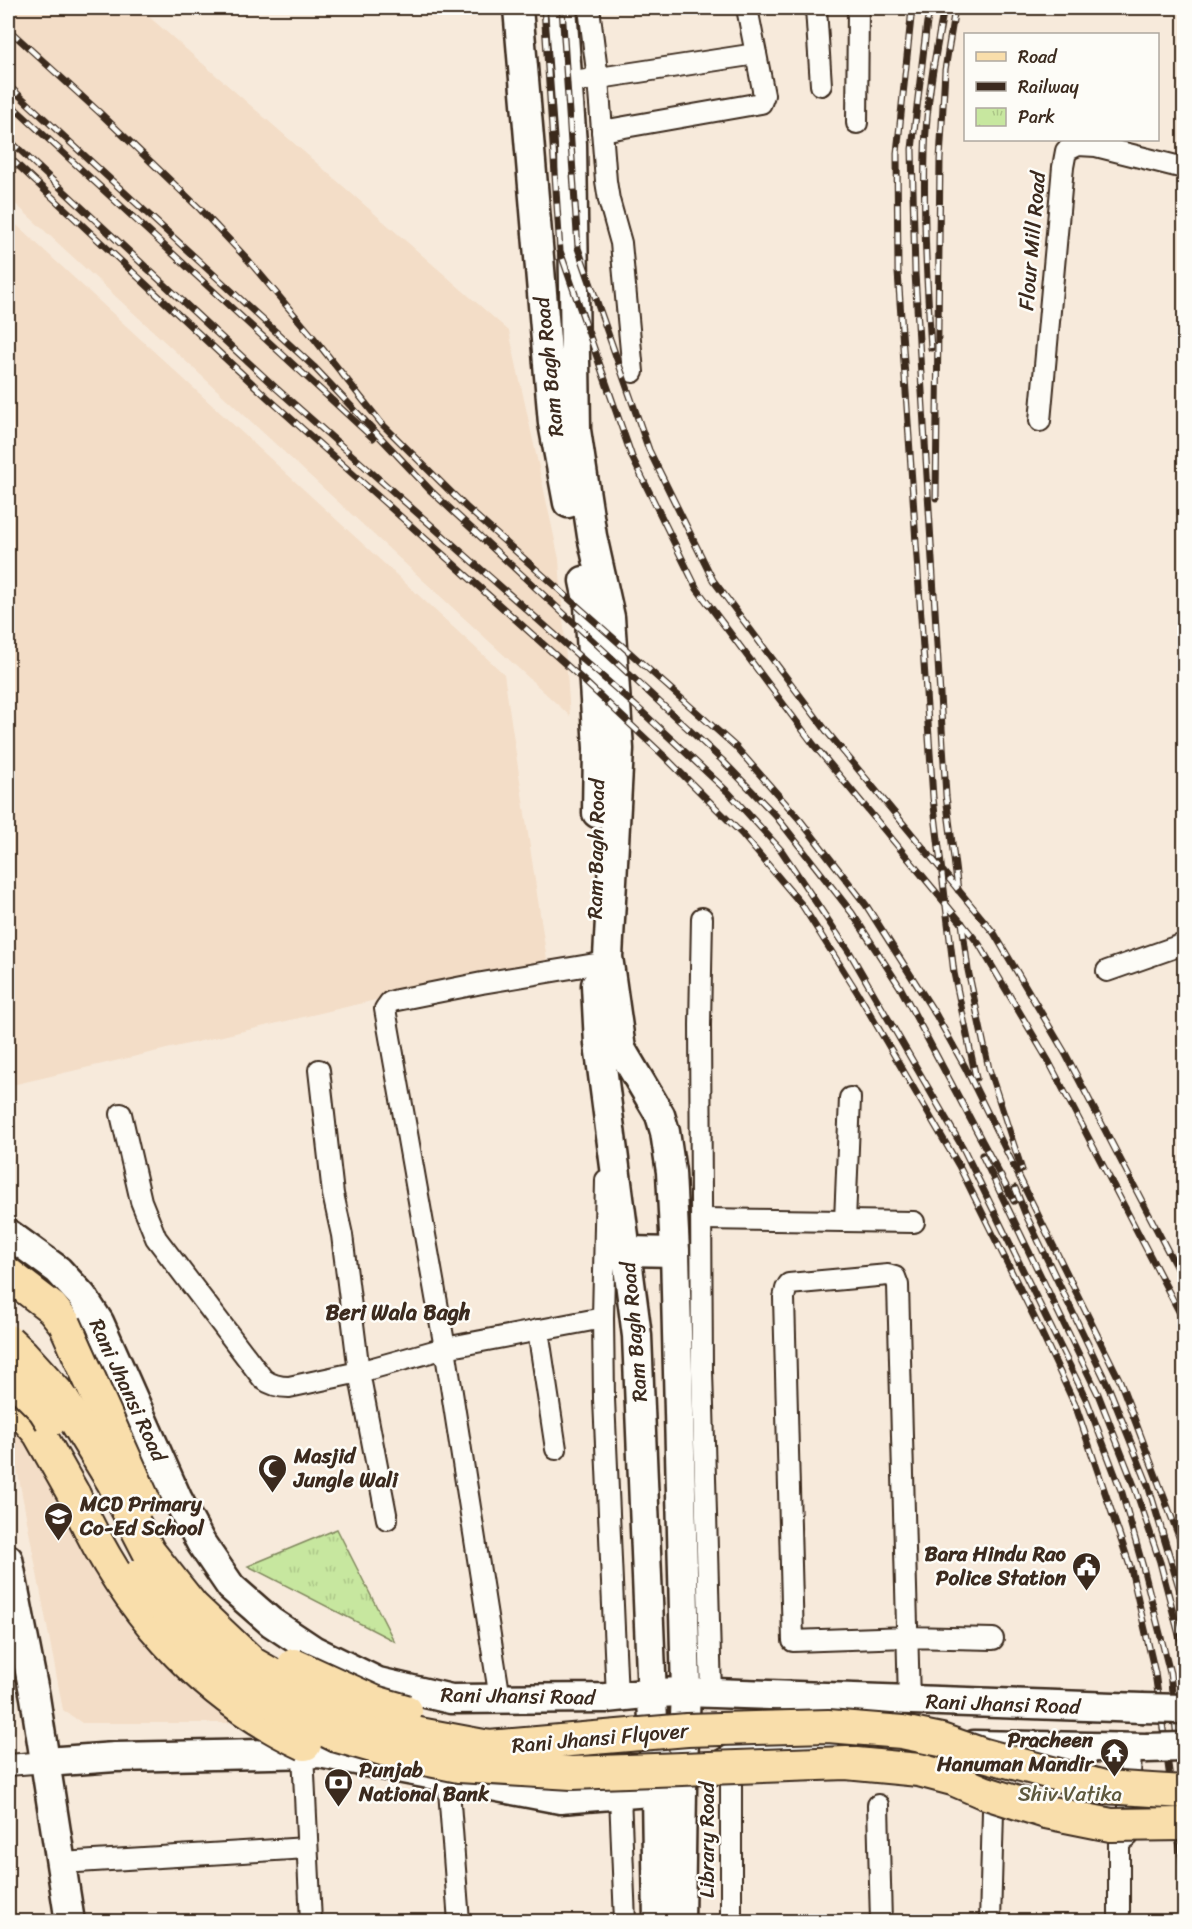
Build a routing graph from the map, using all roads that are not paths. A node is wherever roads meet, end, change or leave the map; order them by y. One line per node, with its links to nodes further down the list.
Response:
1 (519, 8): 7 (main road); 19 (main road, Ram Bagh Road)
2 (562, 8): 7 (main road, Ram Bagh Road)
3 (589, 8): 9 (street)
4 (747, 8): 8 (street)
5 (816, 8): 11 (street)
6 (858, 8): 12 (street)
7 (564, 41): 10 (main road, Ram Bagh Road)
8 (756, 54): 9 (street); 13 (street)
9 (598, 79): 10 (street); 13 (street)
10 (567, 83): 21 (main road, Ram Bagh Road)
11 (821, 85)
12 (857, 123)
13 (602, 131): 15 (street)
14 (1185, 168): 16 (street, Flour Mill Road)
15 (633, 372)
16 (1040, 421)
17 (702, 918): 26 (street)
18 (1185, 944): 20 (street)
19 (595, 964): 21 (main road, Ram Bagh Road); 37 (street)
20 (1107, 971)
21 (610, 1046): 23 (main road, Ram Bagh Road); 31 (main road, Ram Bagh Road)
22 (319, 1070): 38 (street)
23 (606, 1097): 30 (main road, Ram Bagh Road); 34 (street)
24 (850, 1098): 27 (street)
25 (121, 1114): 38 (street)
26 (702, 1219): 27 (street); 48 (street)
27 (845, 1221): 28 (street)
28 (914, 1222)
29 (9, 1230): 32 (main road); 46 (main road, Rani Jhansi Road)
30 (627, 1251): 31 (main road); 47 (main road, Ram Bagh Road)
31 (675, 1252): 48 (main road, Ram Bagh Road)
32 (8, 1262)
33 (8, 1274): 53 (main road, bridge)
34 (603, 1318): 35 (street); 49 (street)
35 (537, 1330): 37 (street); 41 (street)
36 (8, 1341): 53 (main road, Rani Jhansi Flyover, bridge)
37 (445, 1348): 38 (street); 50 (street)
38 (359, 1372): 42 (street)
39 (8, 1373): 60 (main road, Rani Jhansi Flyover, bridge)
40 (8, 1396): 60 (main road, bridge)
41 (556, 1449)
42 (387, 1519)
43 (8, 1559): 58 (main road)
44 (907, 1637): 44 (street); 45 (street); 51 (street)
45 (993, 1639)
46 (378, 1682): 50 (main road, Rani Jhansi Road); 56 (main road)
47 (653, 1692): 48 (main road, Rani Jhansi Road); 49 (main road, Rani Jhansi Road); 62 (main road, Ram Bagh Road)
48 (699, 1693): 51 (main road, Rani Jhansi Road); 62 (main road, Ram Bagh Road)
49 (616, 1697): 50 (main road, Rani Jhansi Road)
50 (500, 1699)
51 (909, 1701): 52 (main road, Rani Jhansi Road, bridge)
52 (1185, 1709)
53 (489, 1747): 63 (main road, Rani Jhansi Flyover, bridge)
54 (1185, 1747): 55 (main road, Rani Jhansi Road, bridge)
55 (1138, 1748): 57 (main road, Rani Jhansi Road); 79 (street)
56 (311, 1753): 58 (main road, Rani Jhansi Road); 61 (main road, Rani Jhansi Road); 68 (street)
57 (731, 1759): 62 (main road, Rani Jhansi Road); 76 (street, Library Road)
58 (46, 1762): 59 (street); 69 (main road)
59 (8, 1765)
60 (512, 1770): 67 (main road, Rani Jhansi Flyover, bridge)
61 (448, 1778): 64 (main road, Rani Jhansi Road); 72 (street)
62 (669, 1791): 64 (main road, Rani Jhansi Road); 74 (main road); 75 (main road)
63 (1185, 1792)
64 (620, 1795): 73 (street)
65 (878, 1805): 77 (street)
66 (993, 1811): 78 (street)
67 (1185, 1824)
68 (307, 1848): 69 (street); 71 (street)
69 (61, 1863): 70 (main road)
70 (70, 1922)
71 (312, 1922)
72 (459, 1922)
73 (625, 1922)
74 (658, 1922)
75 (680, 1922)
76 (731, 1922)
77 (881, 1922)
78 (990, 1922)
79 (1119, 1922)

